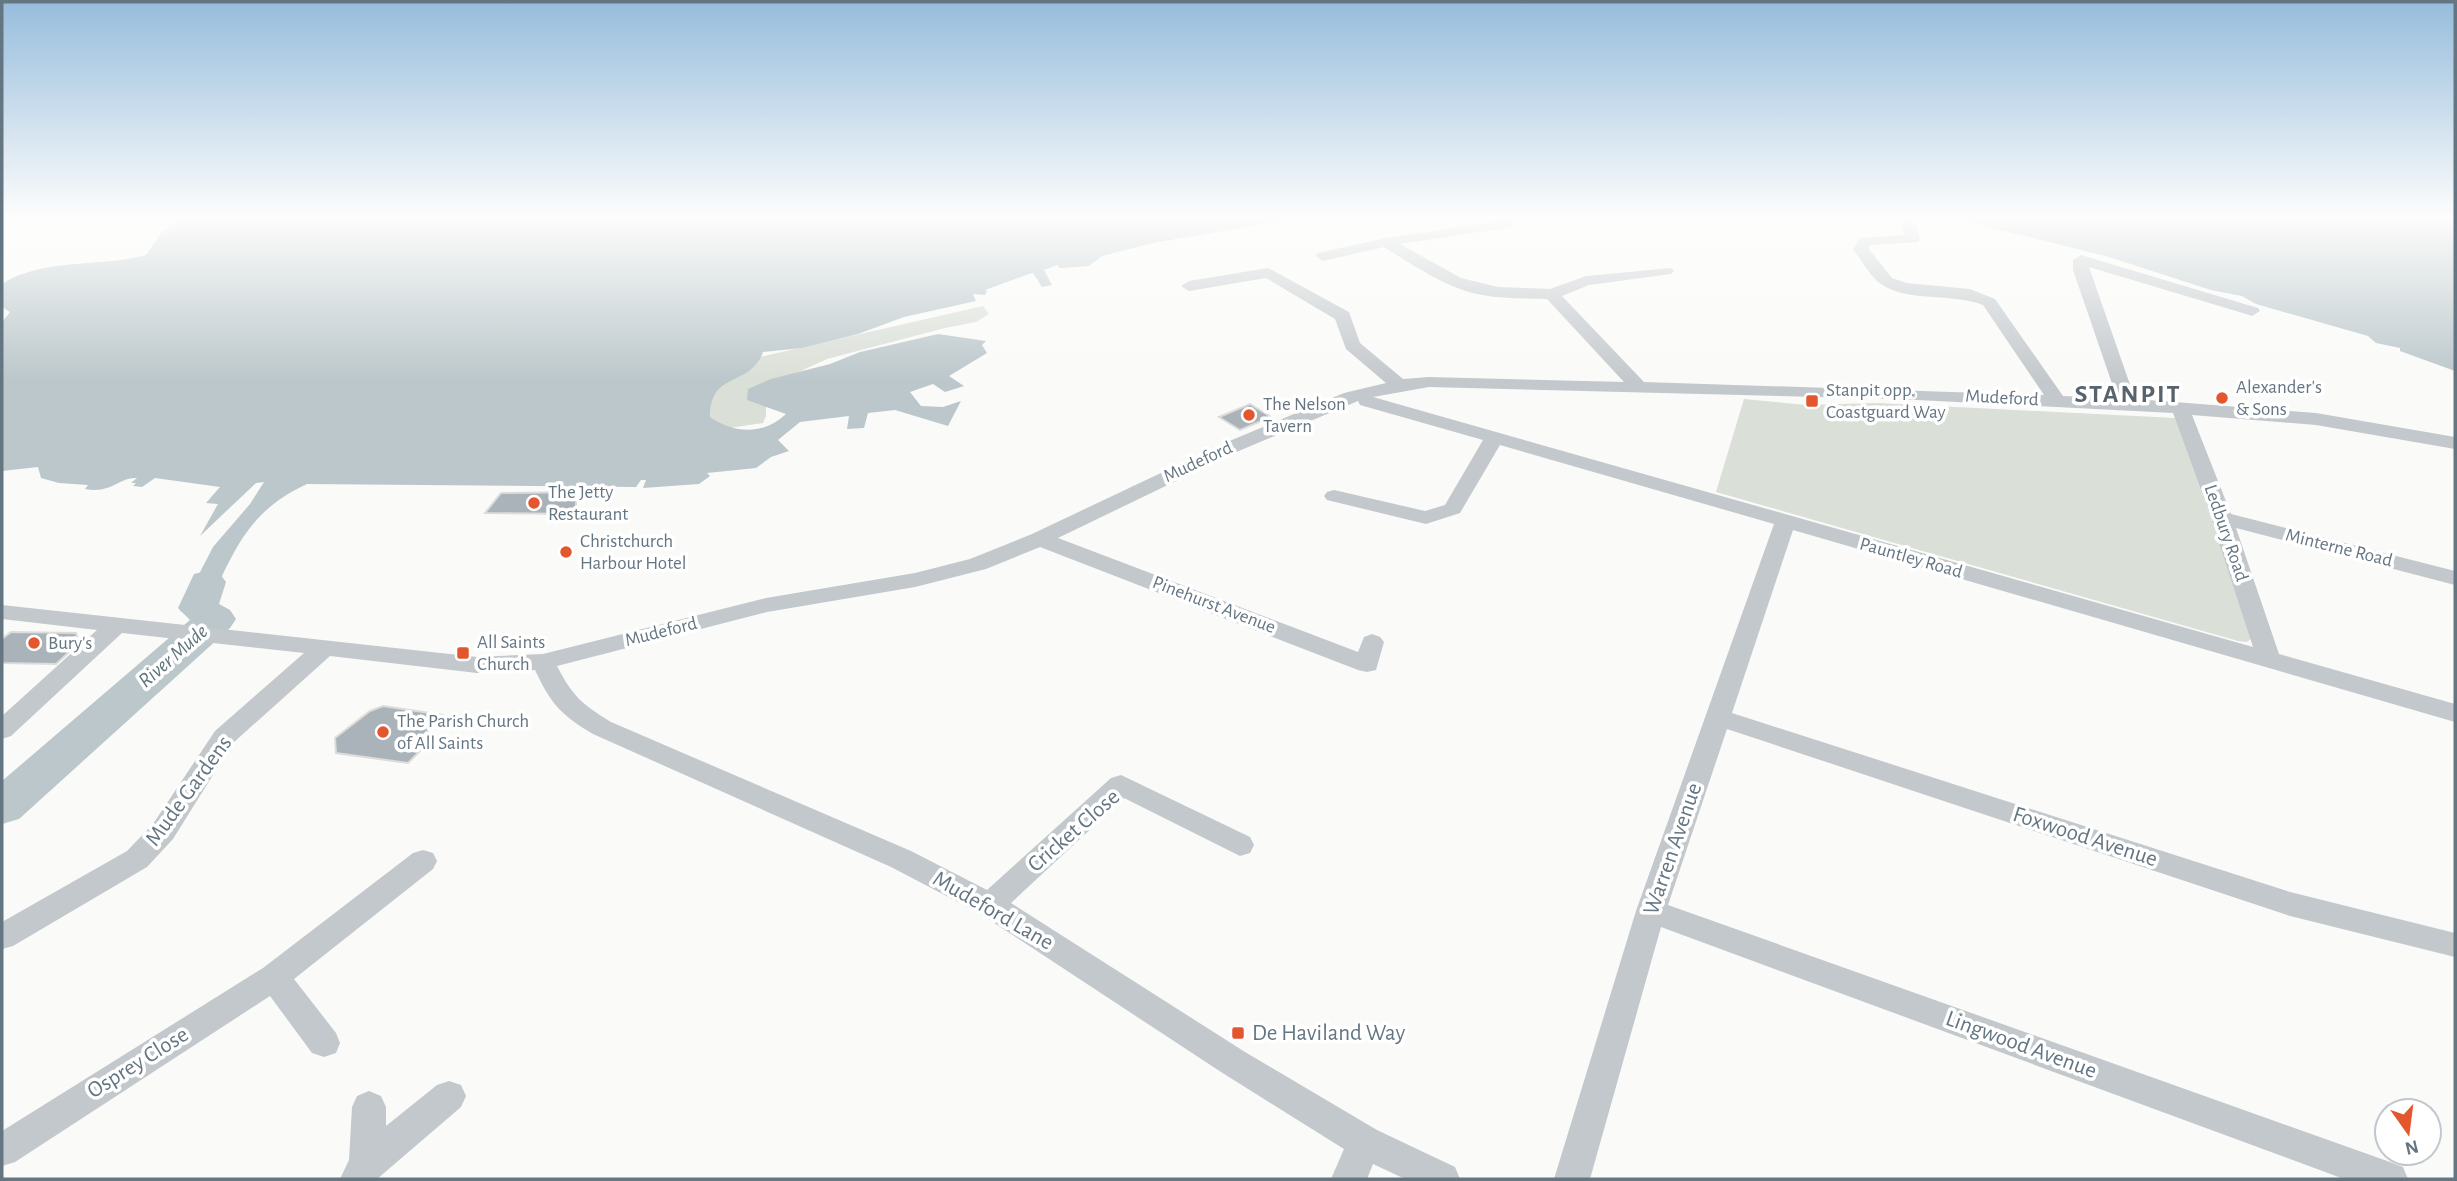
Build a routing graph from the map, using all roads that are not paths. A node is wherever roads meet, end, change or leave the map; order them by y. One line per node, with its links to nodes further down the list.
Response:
1 (1435, 271): 7 (street)
2 (1666, 271): 7 (street)
3 (1878, 271): 12 (street)
4 (2081, 271): 13 (street)
5 (2118, 271): 8 (street)
6 (1189, 286): 9 (street)
7 (1552, 294): 10 (street)
8 (2252, 311)
9 (1399, 385): 10 (street, Mudeford); 20 (street, Mudeford)
10 (1640, 388): 12 (street, Mudeford)
11 (1367, 401): 15 (street, Pauntley Road)
12 (2057, 401): 13 (street, Mudeford)
13 (2128, 404): 14 (street, Mudeford)
14 (2180, 408): 16 (street, Mudeford); 18 (street, Ledbury Road)
15 (1494, 438): 17 (street); 19 (street, Pauntley Road)
16 (2455, 443)
17 (1342, 492)
18 (2222, 519): 21 (street, Minterne Road); 26 (street, Ledbury Road)
19 (1785, 522): 26 (street, Pauntley Road); 29 (street, Warren Avenue)
20 (1040, 539): 24 (street, Pinehurst Avenue); 27 (street, Mudeford)
21 (2455, 579)
22 (2, 612): 23 (street, Mudeford)
23 (114, 626): 25 (street, Mudeford); 30 (street)
24 (1372, 642)
25 (326, 648): 27 (street, Mudeford); 35 (street, Mude Gardens)
26 (2269, 660): 28 (street, Pauntley Road)
27 (543, 662): 33 (street, Mudeford Lane)
28 (2455, 713)
29 (1718, 717): 34 (street, Warren Avenue); 36 (street, Foxwood Avenue)
30 (2, 730)
31 (1240, 845): 33 (street, Cricket Close)
32 (422, 861): 37 (street, Osprey Close)
33 (989, 905): 41 (street, Mudeford Lane)
34 (1651, 911): 46 (street, Warren Avenue); 47 (street, Lingwood Avenue)
35 (2, 937)
36 (2455, 945)
37 (274, 977): 38 (street); 42 (street, Osprey Close)
38 (324, 1043)
39 (449, 1096): 43 (street)
40 (369, 1107): 43 (street)
41 (1365, 1142): 44 (street); 45 (street, Mudeford Lane)
42 (2, 1150)
43 (363, 1171)
44 (1349, 1179)
45 (1442, 1179)
46 (1572, 1179)
47 (2390, 1179)

